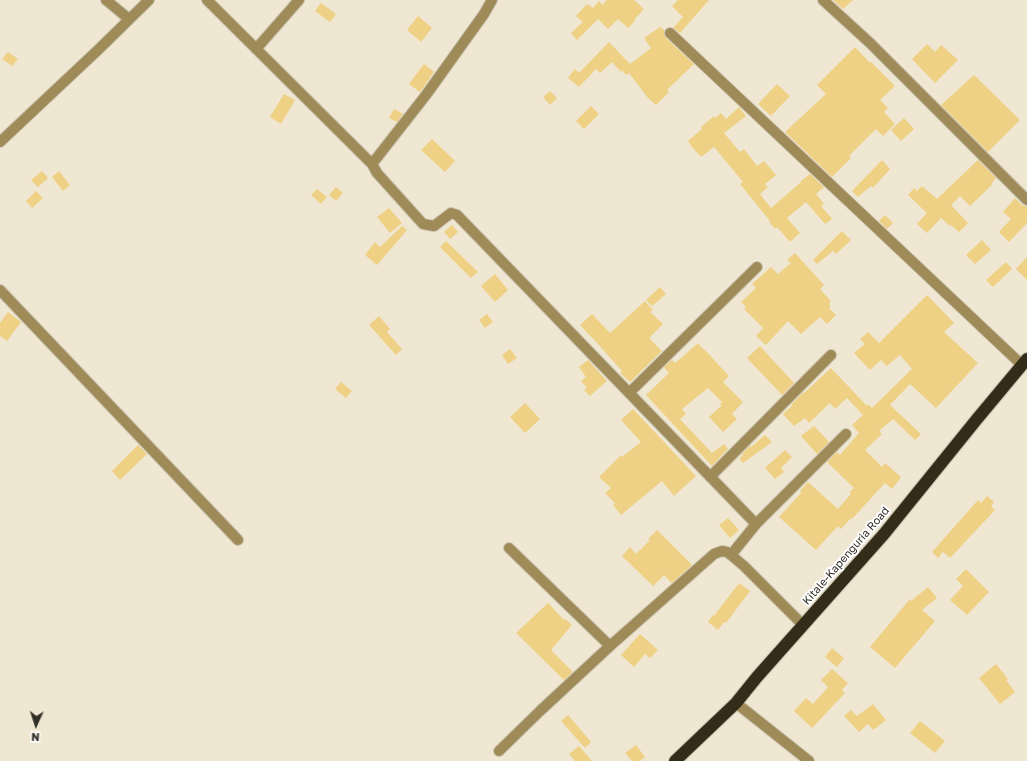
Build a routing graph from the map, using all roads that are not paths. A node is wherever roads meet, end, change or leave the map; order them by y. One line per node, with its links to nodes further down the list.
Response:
1 (106, 0): 7 (street)
2 (149, 0): 7 (street)
3 (207, 0): 9 (street)
4 (299, 0): 9 (street)
5 (492, 0): 11 (street)
6 (823, 0): 12 (street)
7 (129, 19): 10 (street)
8 (670, 33): 16 (street)
9 (256, 49): 11 (street)
10 (0, 142)
11 (372, 164): 17 (street)
12 (1027, 200)
13 (757, 267): 17 (street)
14 (0, 290): 21 (street)
15 (831, 355): 19 (street)
16 (1025, 362): 24 (highway, Kitale-Kapenguria Road)
17 (629, 393): 19 (street)
18 (846, 434): 20 (street)
19 (710, 477): 20 (street)
20 (756, 524): 23 (street)
21 (238, 540)
22 (509, 548): 25 (street)
23 (731, 555): 24 (street); 25 (street)
24 (803, 625): 26 (highway, Kitale-Kapenguria Road)
25 (610, 646): 27 (street)
26 (736, 704): 28 (highway, Kitale-Kapenguria Road); 29 (street)
27 (499, 751)
28 (674, 761)
29 (808, 761)

